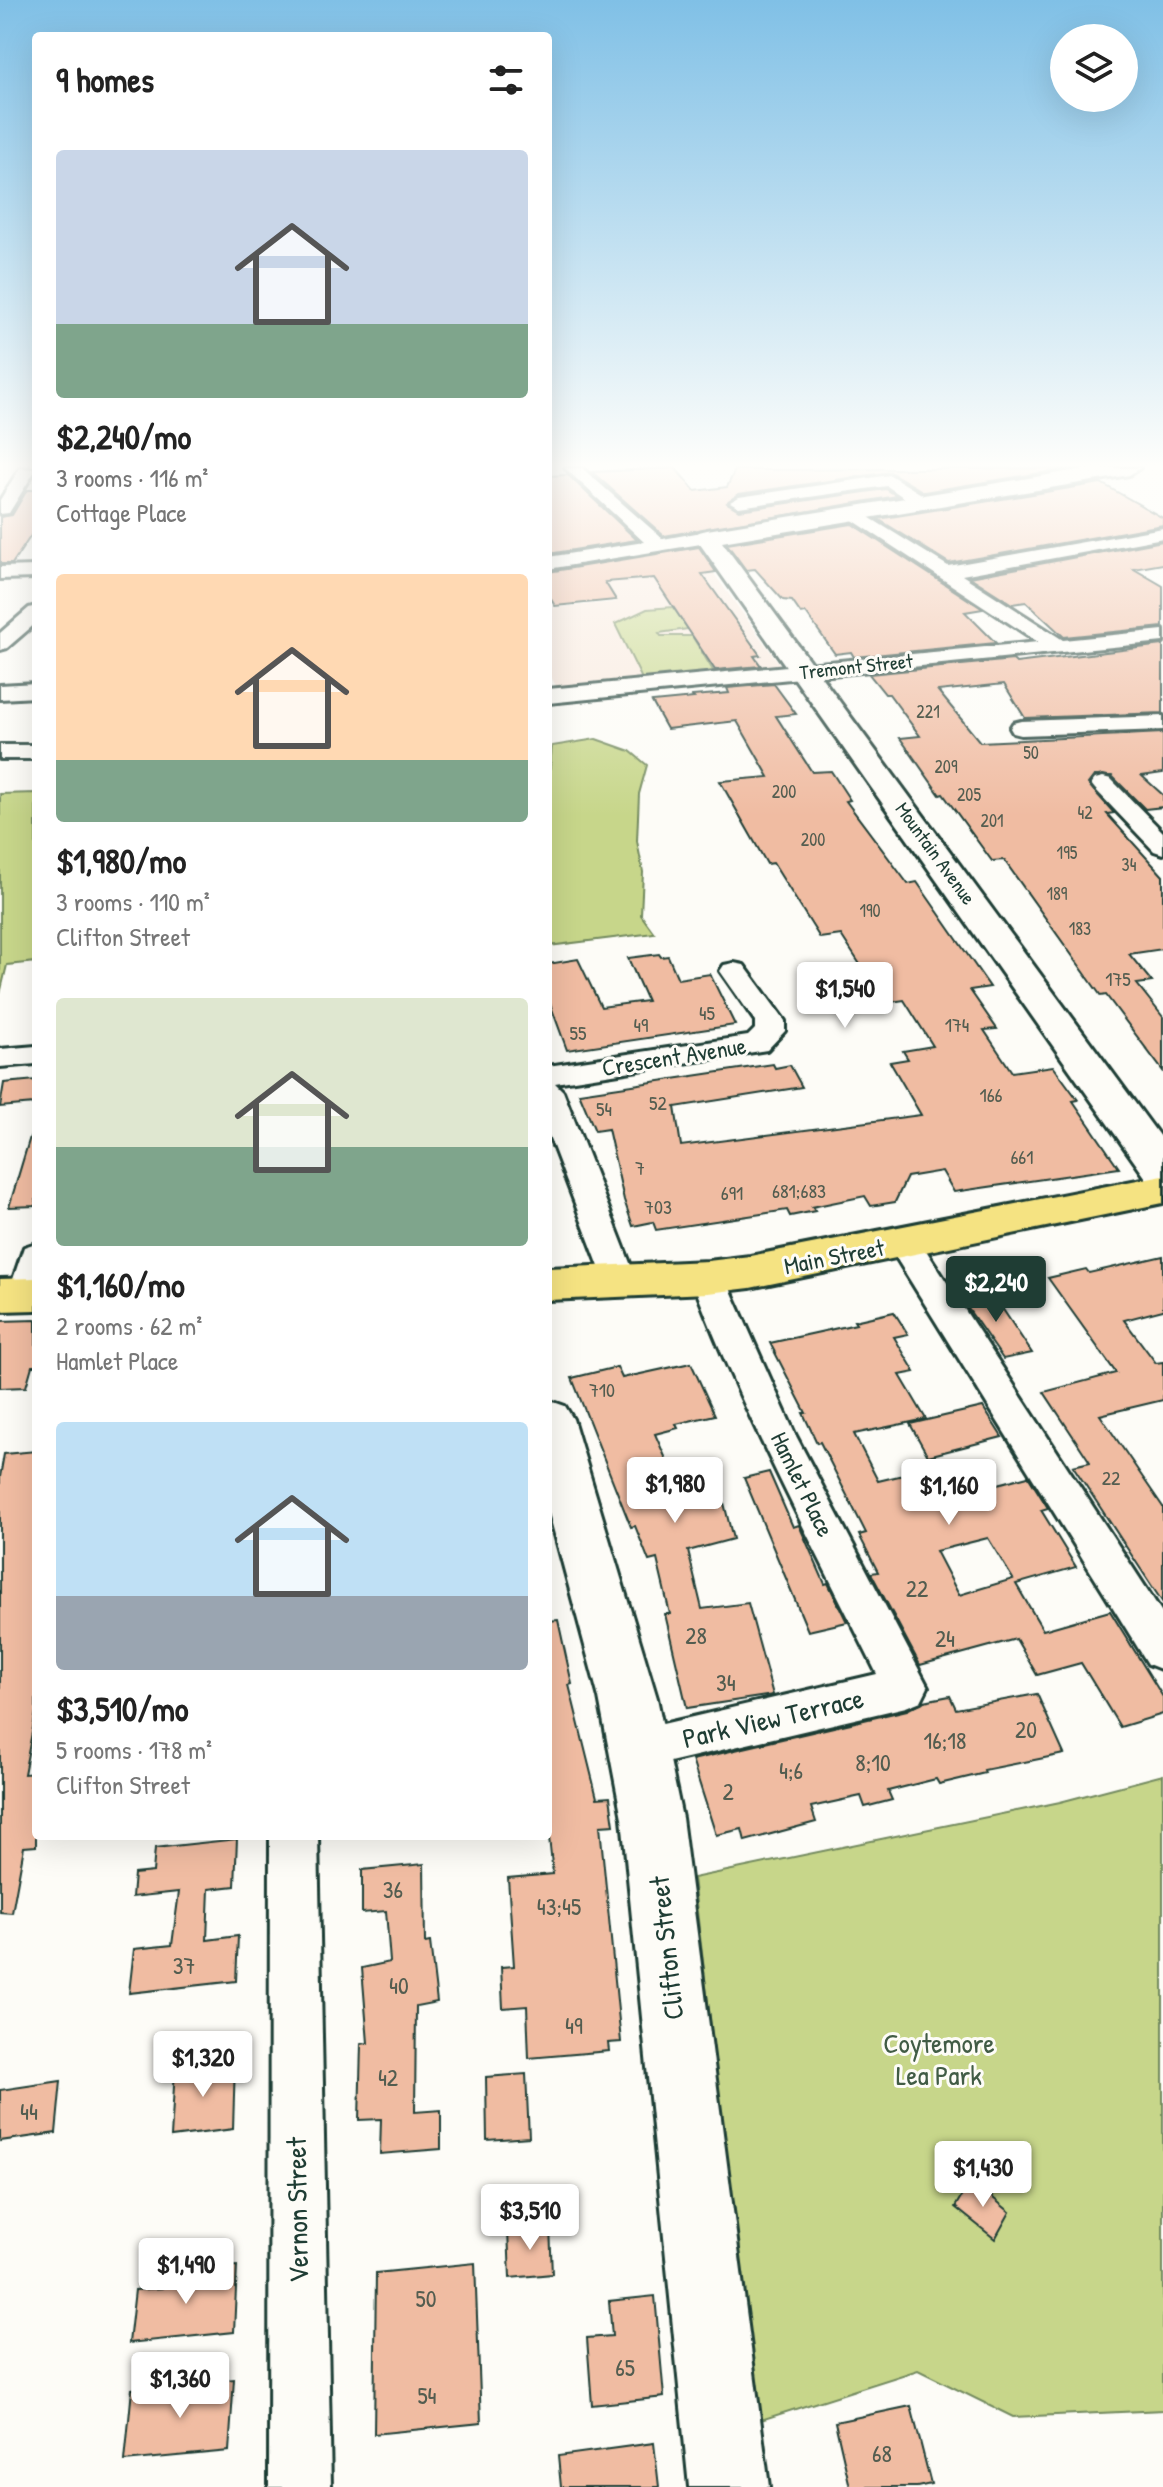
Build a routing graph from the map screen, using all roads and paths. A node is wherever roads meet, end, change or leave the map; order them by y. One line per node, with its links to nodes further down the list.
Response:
1 (742, 584): 9 (street, Mountain Avenue)
2 (964, 584): 8 (street)
3 (12, 610): 4 (street)
4 (32, 611)
5 (32, 615): 7 (street)
6 (1163, 636): 8 (street, Tremont Street)
7 (0, 644)
8 (1057, 645): 9 (street, Tremont Street)
9 (806, 671): 12 (street, Tremont Street); 24 (street, Mountain Avenue)
10 (32, 690): 11 (street)
11 (0, 692)
12 (552, 696)
13 (1163, 723): 14 (street)
14 (1021, 728)
15 (0, 752): 16 (street)
16 (32, 752)
17 (1103, 784): 18 (street)
18 (1163, 846)
19 (734, 971): 22 (street, Crescent Avenue)
20 (32, 1055): 21 (street)
21 (0, 1058)
22 (552, 1074)
23 (552, 1102): 28 (street)
24 (1163, 1171)
25 (1163, 1189): 26 (main road, Main Street)
26 (904, 1243): 27 (main road, Main Street); 31 (street)
27 (708, 1277): 28 (main road, Main Street); 32 (street, Hamlet Place)
28 (620, 1281): 29 (main road, Main Street)
29 (552, 1284)
30 (552, 1433): 33 (street, Clifton Street)
31 (1163, 1651)
32 (906, 1687): 33 (street, Park View Terrace)
33 (640, 1748): 36 (street, Clifton Street)
34 (294, 1840): 35 (street, Vernon Street)
35 (300, 2487)
36 (729, 2487)

